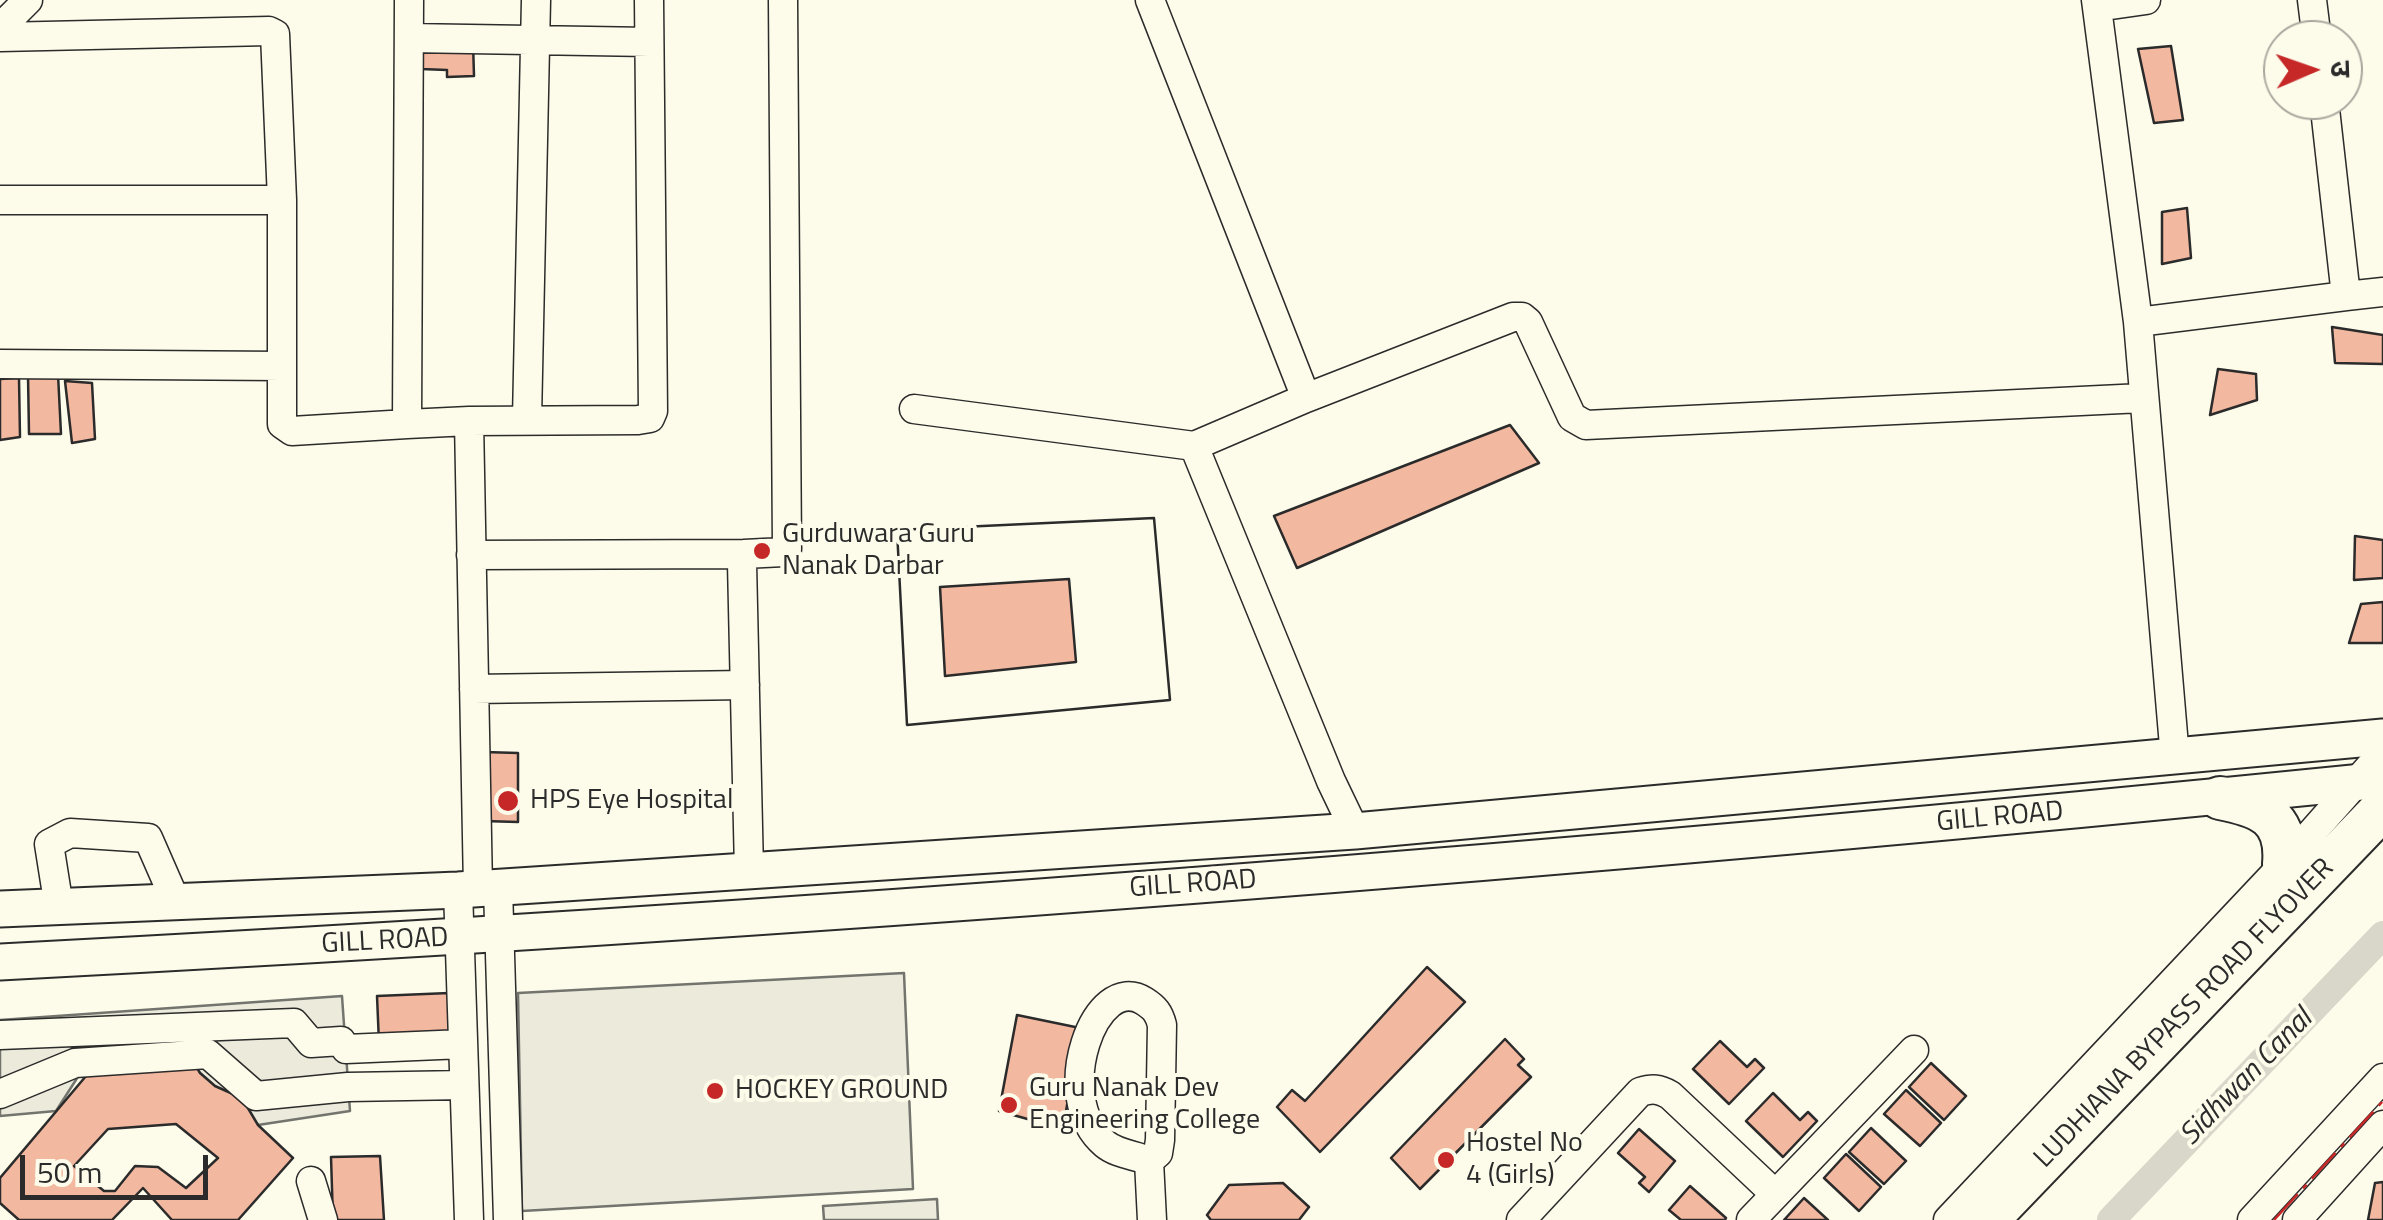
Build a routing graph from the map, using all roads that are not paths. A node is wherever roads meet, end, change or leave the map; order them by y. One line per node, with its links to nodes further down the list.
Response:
1 (28, 0): 9 (street)
2 (409, 0): 11 (street)
3 (536, 0): 12 (street)
4 (649, 0): 13 (street)
5 (783, 0): 29 (street)
6 (1150, 0): 22 (street)
7 (2146, 0): 8 (street)
8 (2097, 3): 19 (street)
9 (0, 28)
10 (0, 36): 16 (street)
11 (410, 38): 12 (street); 27 (street)
12 (536, 39): 13 (street); 25 (street)
13 (649, 42): 25 (street)
14 (2326, 120): 18 (street)
15 (0, 200): 16 (street)
16 (282, 200): 21 (street)
17 (2383, 292): 18 (street)
18 (2346, 296): 19 (street)
19 (2138, 322): 23 (street)
20 (0, 364): 21 (street)
21 (282, 366): 27 (street)
22 (1306, 398): 23 (street); 28 (street)
23 (2142, 398): 35 (street)
24 (914, 409): 28 (street)
25 (527, 420): 26 (street)
26 (469, 422): 27 (street); 30 (street)
27 (407, 424)
28 (1194, 446): 38 (street)
29 (744, 554): 30 (street); 31 (street)
30 (471, 555): 32 (street)
31 (745, 685): 32 (street); 41 (street)
32 (474, 689): 42 (street)
33 (2383, 737): 35 (main road, GILL ROAD)
34 (2383, 752): 36 (street)
35 (2175, 758): 38 (main road, GILL ROAD)
36 (2373, 790): 37 (main road, GILL ROAD); 40 (street); 66 (highway, LUDHIANA BYPASS ROAD FLYOVER)
37 (2220, 798): 40 (highway); 46 (main road, GILL ROAD)
38 (1355, 832): 41 (main road, GILL ROAD)
39 (2383, 838): 67 (street)
40 (2284, 864): 65 (street)
41 (749, 871): 42 (main road, GILL ROAD)
42 (478, 889): 43 (main road, GILL ROAD); 46 (street); 47 (street)
43 (176, 902): 44 (main road, GILL ROAD); 44 (street)
44 (59, 906): 45 (main road, GILL ROAD)
45 (0, 909)
46 (501, 934): 47 (main road, GILL ROAD); 61 (street)
47 (460, 938): 48 (main road, GILL ROAD); 50 (street)
48 (0, 962)
49 (0, 1035): 50 (street)
50 (463, 1044): 53 (street)
51 (1914, 1050): 58 (street)
52 (2383, 1078): 68 (street)
53 (464, 1085): 54 (street); 60 (street)
54 (0, 1094)
55 (2383, 1126): 69 (street)
56 (1149, 1161): 56 (street); 62 (street)
57 (311, 1182): 59 (street)
58 (1775, 1194): 63 (street); 64 (street)
59 (322, 1220)
60 (468, 1220)
61 (508, 1220)
62 (1152, 1220)
63 (1521, 1220)
64 (1751, 1220)
65 (1948, 1220)
66 (1987, 1220)
67 (2015, 1220)
68 (2252, 1220)
69 (2297, 1220)

